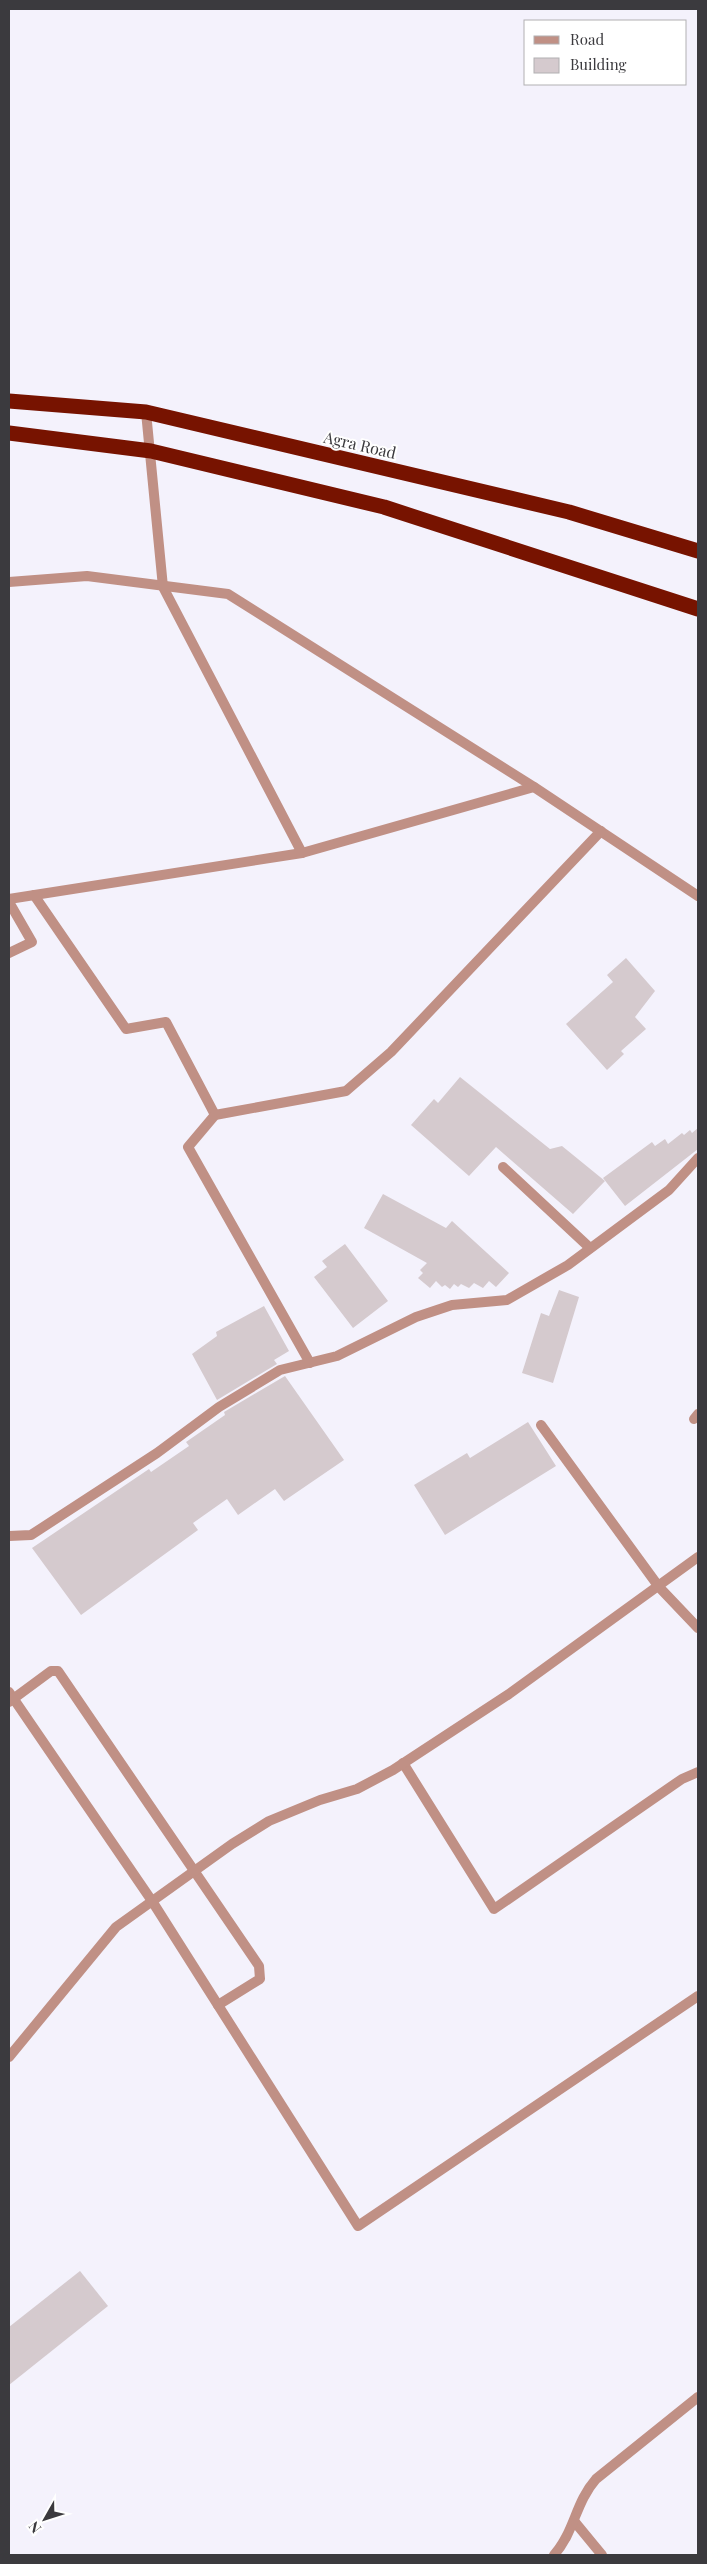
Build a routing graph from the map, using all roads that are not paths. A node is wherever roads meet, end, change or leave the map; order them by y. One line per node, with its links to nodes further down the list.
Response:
1 (9, 401): 2 (highway, Agra Road)
2 (146, 412): 4 (street); 5 (highway, Agra Road)
3 (9, 433): 4 (highway)
4 (151, 451): 7 (street); 8 (highway)
5 (698, 551)
6 (9, 582): 7 (street)
7 (164, 587): 9 (street); 11 (street)
8 (698, 609)
9 (534, 787): 10 (street); 11 (street)
10 (600, 831): 13 (street); 16 (street)
11 (302, 853): 12 (street)
12 (34, 895): 14 (street); 16 (street)
13 (698, 896)
14 (9, 900): 15 (street)
15 (9, 953)
16 (215, 1115): 20 (street)
17 (698, 1158): 19 (street)
18 (503, 1167): 19 (street)
19 (590, 1248): 20 (street)
20 (310, 1363): 22 (street)
21 (541, 1425): 24 (street)
22 (9, 1536)
23 (698, 1557): 24 (street)
24 (659, 1587): 25 (street); 27 (street)
25 (698, 1628)
26 (10, 1698): 29 (street); 30 (street)
27 (404, 1763): 28 (street); 29 (street)
28 (698, 1772)
29 (194, 1871): 30 (street); 32 (street)
30 (152, 1901): 32 (street); 33 (street)
31 (698, 1996): 32 (street)
32 (218, 2005)
33 (9, 2057)
34 (698, 2397): 35 (street)
35 (574, 2520): 36 (street); 37 (street)
36 (554, 2555)
37 (602, 2555)

